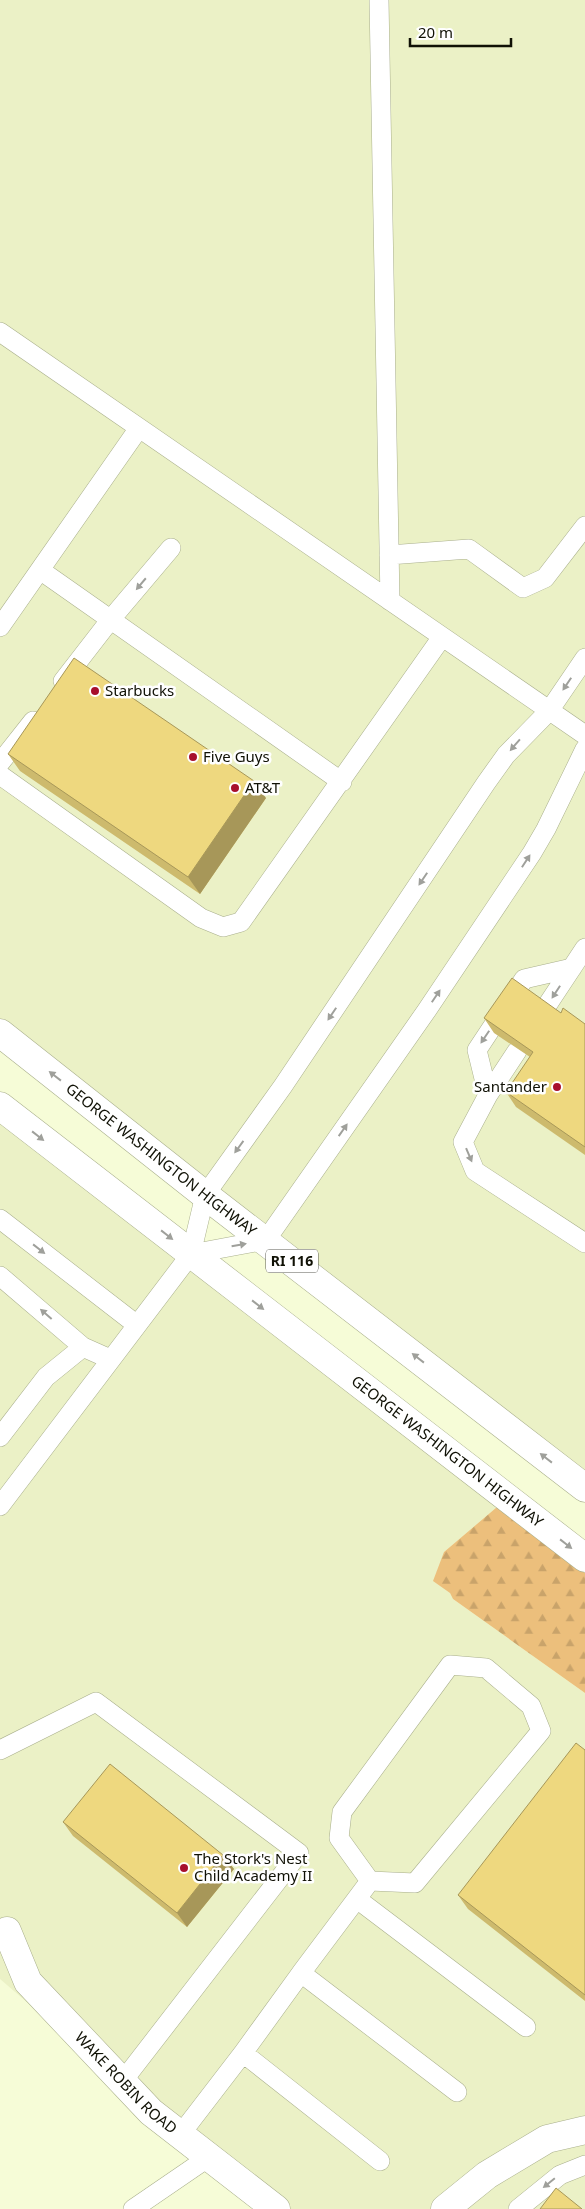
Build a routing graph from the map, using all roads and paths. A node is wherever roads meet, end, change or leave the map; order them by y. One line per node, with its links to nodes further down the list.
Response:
1 (379, 0): 6 (lane)
2 (0, 332): 3 (lane)
3 (139, 428): 7 (lane); 8 (lane)
4 (585, 526): 6 (lane)
5 (171, 548): 9 (lane, one-way to 9)
6 (389, 556): 8 (lane)
7 (40, 570): 9 (lane); 10 (lane)
8 (390, 601): 11 (lane)
9 (111, 619): 13 (lane); 20 (lane)
10 (0, 627)
11 (442, 637): 15 (lane); 20 (lane)
12 (585, 658): 15 (lane, one-way to 15)
13 (52, 695)
14 (41, 710): 18 (lane)
15 (549, 711): 16 (lane); 28 (lane, one-way to 28)
16 (585, 736)
17 (585, 749): 30 (lane, one-way to 17)
18 (0, 763)
19 (0, 775): 20 (lane)
20 (342, 782)
21 (585, 948): 22 (lane)
22 (572, 968): 23 (lane, one-way to 23); 26 (lane, one-way to 26)
23 (540, 1016)
24 (0, 1034): 28 (main road, GEORGE WASHINGTON HIGHWAY / RI 116, one-way to 24)
25 (517, 1051): 26 (lane)
26 (488, 1095): 31 (lane, one-way to 31)
27 (0, 1106): 32 (main road, GEORGE WASHINGTON HIGHWAY, one-way to 32)
28 (204, 1195): 30 (main road, GEORGE WASHINGTON HIGHWAY / RI 116); 32 (lane)
29 (0, 1219): 34 (lane, one-way to 34)
30 (266, 1240): 32 (lane, one-way to 30); 38 (main road, GEORGE WASHINGTON HIGHWAY / RI 116, one-way to 30)
31 (585, 1243)
32 (191, 1254): 34 (lane); 40 (main road, GEORGE WASHINGTON HIGHWAY, one-way to 40)
33 (0, 1276): 35 (lane, one-way to 33)
34 (137, 1325): 36 (lane)
35 (83, 1347): 36 (lane); 37 (lane)
36 (110, 1359): 39 (lane)
37 (0, 1437)
38 (585, 1488)
39 (0, 1506)
40 (585, 1558)
41 (0, 1750): 48 (lane)
42 (370, 1881): 42 (lane); 43 (lane)
43 (357, 1899): 45 (lane); 46 (lane)
44 (2, 1931): 48 (main road, WAKE ROBIN ROAD)
45 (301, 1972): 47 (lane); 49 (lane)
46 (526, 2027)
47 (243, 2052): 51 (lane); 53 (lane)
48 (122, 2082): 51 (main road, WAKE ROBIN ROAD)
49 (457, 2092)
50 (585, 2130): 57 (main road)
51 (180, 2135): 52 (main road, WAKE ROBIN ROAD)
52 (209, 2157): 55 (lane); 56 (main road, WAKE ROBIN ROAD)
53 (380, 2161)
54 (585, 2165): 58 (lane, one-way to 58)
55 (133, 2209)
56 (276, 2209)
57 (445, 2209)
58 (518, 2209)

